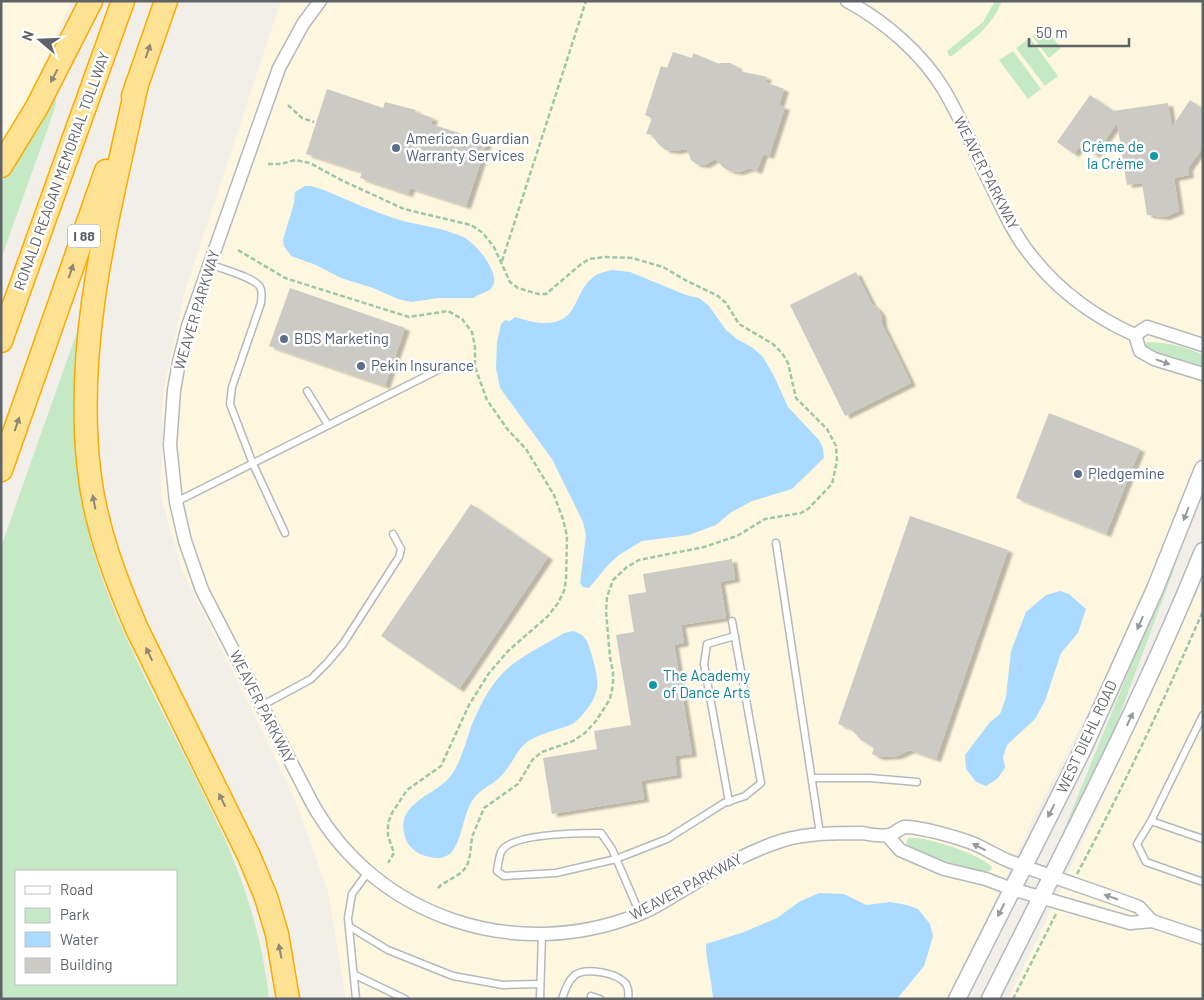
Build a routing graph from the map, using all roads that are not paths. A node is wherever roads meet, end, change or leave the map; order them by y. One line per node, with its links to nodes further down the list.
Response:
1 (91, 1): 7 (highway, one-way to 7)
2 (123, 1): 10 (highway, RONALD REAGAN MEMORIAL TOLLWAY)
3 (166, 1): 6 (highway, I 88, one-way to 3)
4 (320, 1): 8 (street, WEAVER PARKWAY)
5 (847, 1): 9 (street, WEAVER PARKWAY)
6 (137, 84): 18 (highway, I 88, one-way to 6); 49 (highway, one-way to 6)
7 (1, 166)
8 (210, 264): 16 (lane); 19 (street, WEAVER PARKWAY)
9 (1135, 334): 11 (street); 13 (street, one-way to 13)
10 (1, 341)
11 (1203, 344)
12 (448, 365): 15 (lane)
13 (1203, 374)
14 (307, 391): 15 (lane)
15 (328, 425): 16 (lane)
16 (253, 464): 19 (lane); 20 (lane)
17 (1203, 469): 36 (street, WEST DIEHL ROAD, one-way to 36)
18 (1, 470)
19 (176, 502): 26 (street, WEAVER PARKWAY)
20 (285, 533)
21 (393, 534): 26 (lane)
22 (776, 543): 28 (lane)
23 (1203, 551): 38 (street, WEST DIEHL ROAD, one-way to 23)
24 (732, 621): 25 (lane)
25 (735, 636): 30 (lane); 30 (lane)
26 (261, 706): 37 (street, WEAVER PARKWAY)
27 (1203, 715): 31 (lane)
28 (813, 778): 29 (lane); 32 (lane)
29 (917, 782)
30 (729, 802): 35 (lane)
31 (1151, 821): 34 (lane); 39 (lane)
32 (820, 834): 33 (street, WEAVER PARKWAY); 42 (street, WEAVER PARKWAY)
33 (888, 836): 36 (street, WEAVER PARKWAY, one-way to 33); 40 (street)
34 (1203, 839)
35 (616, 858): 35 (lane); 42 (lane)
36 (1023, 866): 38 (street, WEAVER PARKWAY); 40 (street, WEST DIEHL ROAD)
37 (368, 872): 44 (lane); 45 (street, WEAVER PARKWAY)
38 (1052, 875): 41 (street, WEST DIEHL ROAD); 43 (street, WEAVER PARKWAY, one-way to 38)
39 (1203, 882)
40 (1012, 889): 41 (street); 57 (street, WEST DIEHL ROAD, one-way to 57)
41 (1041, 898): 43 (street); 58 (street, WEST DIEHL ROAD)
42 (640, 914): 45 (street, WEAVER PARKWAY)
43 (1152, 921): 46 (street)
44 (350, 927): 47 (lane); 48 (lane)
45 (542, 934): 48 (lane)
46 (1203, 938)
47 (355, 975): 50 (lane); 51 (lane)
48 (540, 984): 52 (lane)
49 (288, 999)
50 (356, 999)
51 (405, 999)
52 (540, 999)
53 (562, 999): 56 (lane)
54 (591, 999): 55 (lane)
55 (600, 999)
56 (628, 999)
57 (956, 999)
58 (990, 999)

